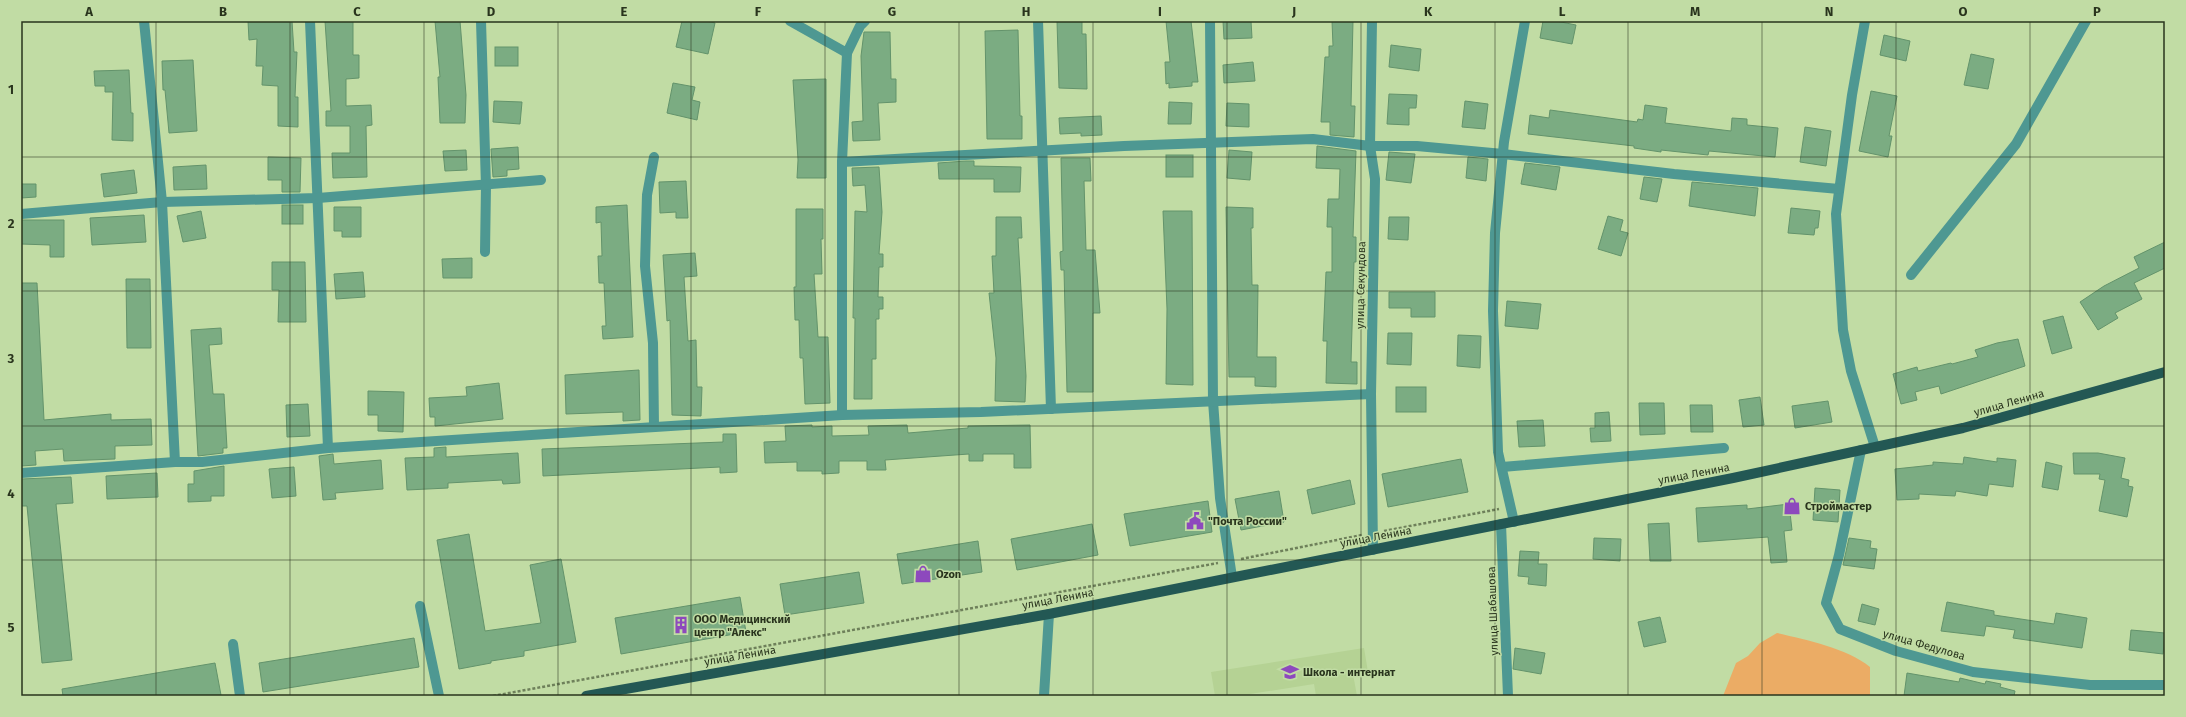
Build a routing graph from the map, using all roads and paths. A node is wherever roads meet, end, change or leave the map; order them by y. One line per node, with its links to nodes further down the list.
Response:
1 (144, 21): 23 (street)
2 (310, 21): 22 (street)
3 (481, 21): 20 (street)
4 (790, 21): 12 (street)
5 (865, 21): 12 (street)
6 (1038, 21): 15 (street)
7 (1210, 21): 13 (street)
8 (1372, 21): 14 (street, улица Секундова)
9 (1525, 21): 16 (street)
10 (1865, 21): 21 (street)
11 (2086, 21): 26 (street)
12 (847, 53): 18 (street)
13 (1210, 144): 14 (street); 15 (street); 29 (street)
14 (1370, 146): 16 (street); 28 (street, улица Секундова)
15 (1041, 151): 18 (street); 30 (street)
16 (1503, 154): 21 (street); 38 (street)
17 (654, 157): 32 (street)
18 (842, 162): 31 (street)
19 (541, 180): 20 (street)
20 (486, 186): 22 (street); 25 (street)
21 (1839, 189): 33 (street)
22 (318, 198): 23 (street); 34 (street)
23 (162, 202): 24 (street); 37 (street)
24 (21, 214)
25 (485, 252)
26 (1911, 275)
27 (2165, 372): 33 (main road, улица Ленина)
28 (1371, 394): 29 (street); 43 (street, улица Секундова)
29 (1213, 401): 30 (street); 45 (street)
30 (1051, 408): 31 (street)
31 (842, 415): 32 (street)
32 (654, 427): 34 (street)
33 (1876, 447): 36 (main road, улица Ленина)
34 (328, 448): 37 (street)
35 (1724, 448): 38 (street)
36 (1861, 450): 41 (main road, улица Ленина); 50 (street, улица Федулова)
37 (175, 462): 39 (street)
38 (1502, 467): 40 (street)
39 (21, 472)
40 (1510, 506): 41 (street); 43 (path)
41 (1514, 522): 42 (main road, улица Ленина)
42 (1501, 524): 44 (main road, улица Ленина); 56 (street, улица Шабашова)
43 (1373, 533): 44 (street, улица Секундова); 45 (path)
44 (1373, 550): 46 (main road, улица Ленина)
45 (1229, 561): 46 (street); 53 (path)
46 (1232, 578): 48 (main road, улица Ленина)
47 (420, 606): 52 (street)
48 (1049, 614): 54 (main road, улица Ленина); 55 (street)
49 (233, 644): 51 (street)
50 (2165, 685)
51 (240, 696)
52 (439, 696)
53 (493, 696)
54 (586, 696)
55 (1044, 696)
56 (1508, 696)

